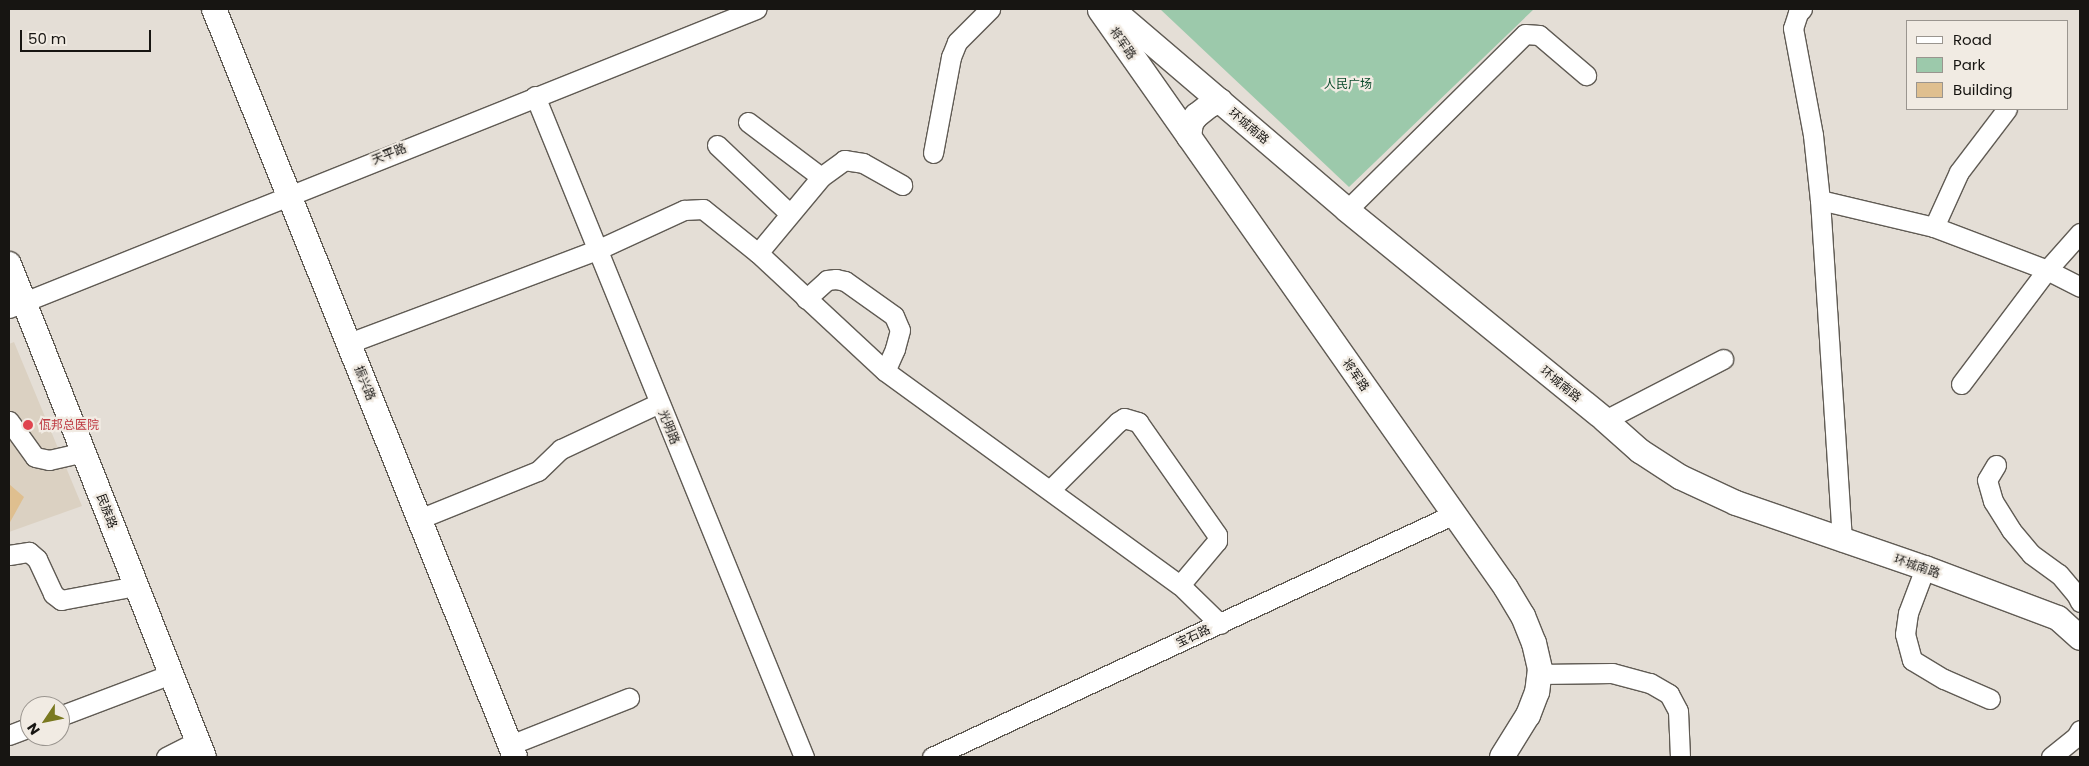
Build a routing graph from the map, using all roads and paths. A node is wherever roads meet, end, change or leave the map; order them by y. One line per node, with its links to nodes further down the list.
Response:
1 (214, 9): 17 (main road, 振兴路)
2 (756, 9): 8 (street, 天平路)
3 (990, 9): 14 (street)
4 (1099, 9): 12 (main road, 将军路)
5 (1112, 9): 9 (main road, 环城南路)
6 (1802, 9): 18 (street)
7 (1586, 75): 19 (street)
8 (535, 96): 17 (street, 天平路); 23 (street, 光明路)
9 (1220, 102): 12 (main road); 19 (main road, 环城南路)
10 (2006, 110): 21 (street)
11 (748, 122): 15 (street)
12 (1189, 137): 40 (main road, 将军路)
13 (717, 144): 20 (street)
14 (933, 153)
15 (821, 177): 16 (street); 20 (street)
16 (902, 185)
17 (290, 194): 29 (street, 天平路); 30 (main road, 振兴路)
18 (1820, 200): 21 (street); 42 (street)
19 (1347, 210): 36 (main road, 环城南路)
20 (790, 214): 24 (street)
21 (1934, 227): 26 (street)
22 (2080, 233): 26 (street)
23 (597, 250): 24 (street); 30 (street); 34 (street, 光明路)
24 (758, 253): 28 (street)
25 (9, 264): 29 (main road, 民族路)
26 (2047, 270): 27 (street); 33 (street)
27 (2080, 286)
28 (806, 299): 32 (street); 32 (street)
29 (16, 305): 37 (main road, 民族路)
30 (349, 343): 41 (main road, 振兴路)
31 (1723, 359): 36 (street)
32 (885, 371): 39 (street)
33 (1961, 384)
34 (660, 403): 41 (street); 59 (street, 光明路)
35 (9, 420): 37 (street)
36 (1605, 420): 42 (main road, 环城南路)
37 (84, 452): 46 (main road, 民族路)
38 (1996, 465): 47 (street)
39 (1051, 489): 45 (street); 45 (street)
40 (1454, 514): 48 (street, 宝石路); 51 (main road, 将军路)
41 (419, 519): 57 (main road, 振兴路)
42 (1842, 541): 44 (main road, 环城南路)
43 (9, 554): 46 (street)
44 (1925, 568): 49 (main road, 环城南路); 53 (street)
45 (1180, 584): 48 (street)
46 (136, 586): 50 (main road, 民族路)
47 (2080, 602)
48 (1220, 624): 60 (street, 宝石路)
49 (2080, 638)
50 (171, 674): 54 (street); 56 (main road, 民族路)
51 (1539, 674): 61 (main road, 将军路); 62 (street)
52 (629, 698): 57 (street)
53 (1990, 699)
54 (70, 712)
55 (2080, 730): 63 (street)
56 (201, 749): 58 (street)
57 (513, 751)
58 (166, 757)
59 (804, 757)
60 (932, 757)
61 (1502, 757)
62 (1680, 757)
63 (2051, 757)

